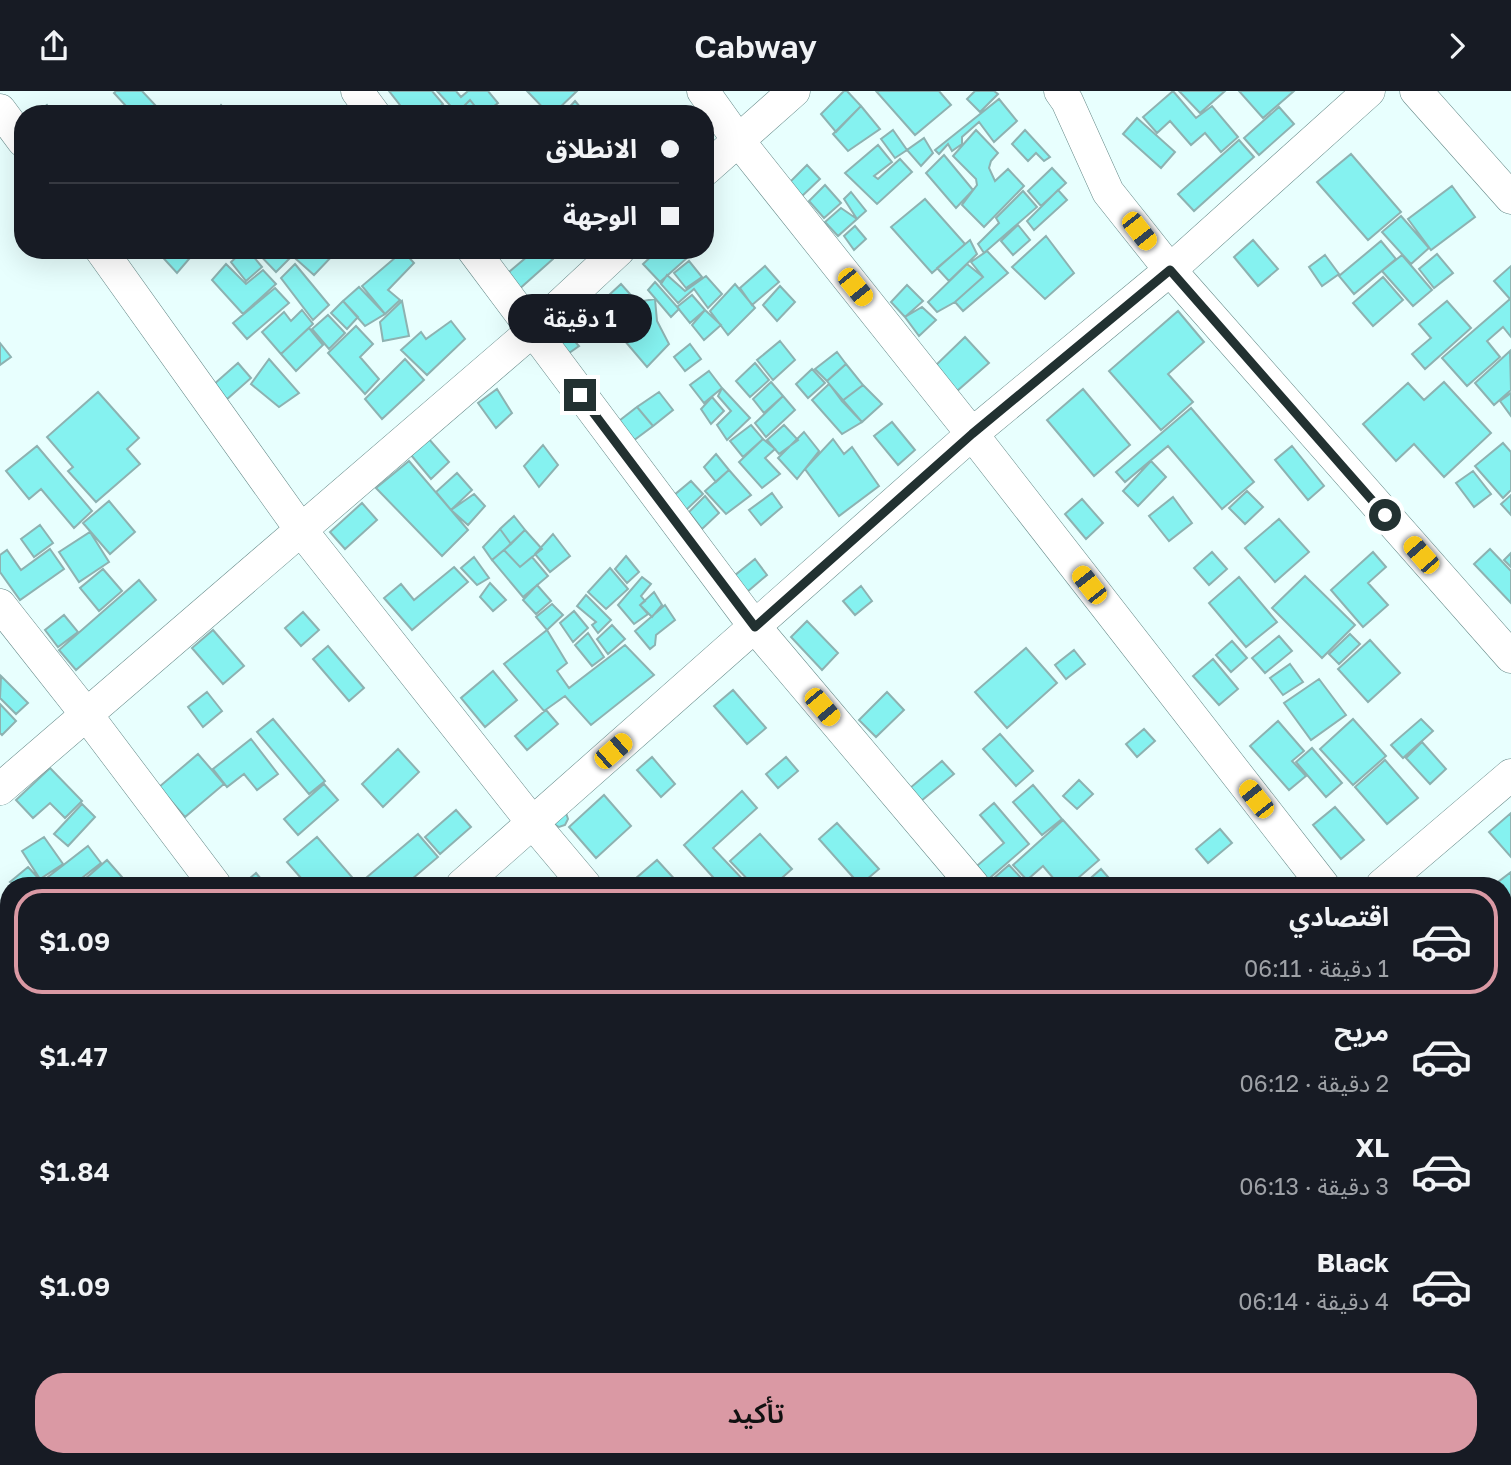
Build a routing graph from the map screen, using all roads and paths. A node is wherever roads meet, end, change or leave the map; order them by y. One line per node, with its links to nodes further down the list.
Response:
1 (794, 91): 8 (street)
2 (1060, 91): 14 (street)
3 (1369, 91): 14 (street)
4 (1416, 91): 10 (street)
5 (714, 106): 8 (street)
6 (0, 110): 7 (street)
7 (14, 129)
8 (738, 140): 9 (street); 16 (street)
9 (714, 162)
10 (1511, 198)
11 (107, 259): 17 (street)
12 (480, 259): 15 (street)
13 (610, 259): 15 (street)
14 (1170, 270): 16 (street); 20 (street)
15 (533, 331): 17 (street); 19 (street)
16 (972, 434): 19 (street); 29 (street)
17 (301, 530): 21 (street); 24 (street)
18 (0, 605): 21 (street)
19 (755, 627): 24 (street); 28 (street)
20 (1511, 657)
21 (86, 714): 23 (street); 25 (street)
22 (1511, 775): 30 (street)
23 (0, 789)
24 (532, 822): 26 (street); 27 (street)
25 (209, 877)
26 (471, 877)
27 (578, 877)
28 (967, 877)
29 (1318, 877)
30 (1391, 877)

